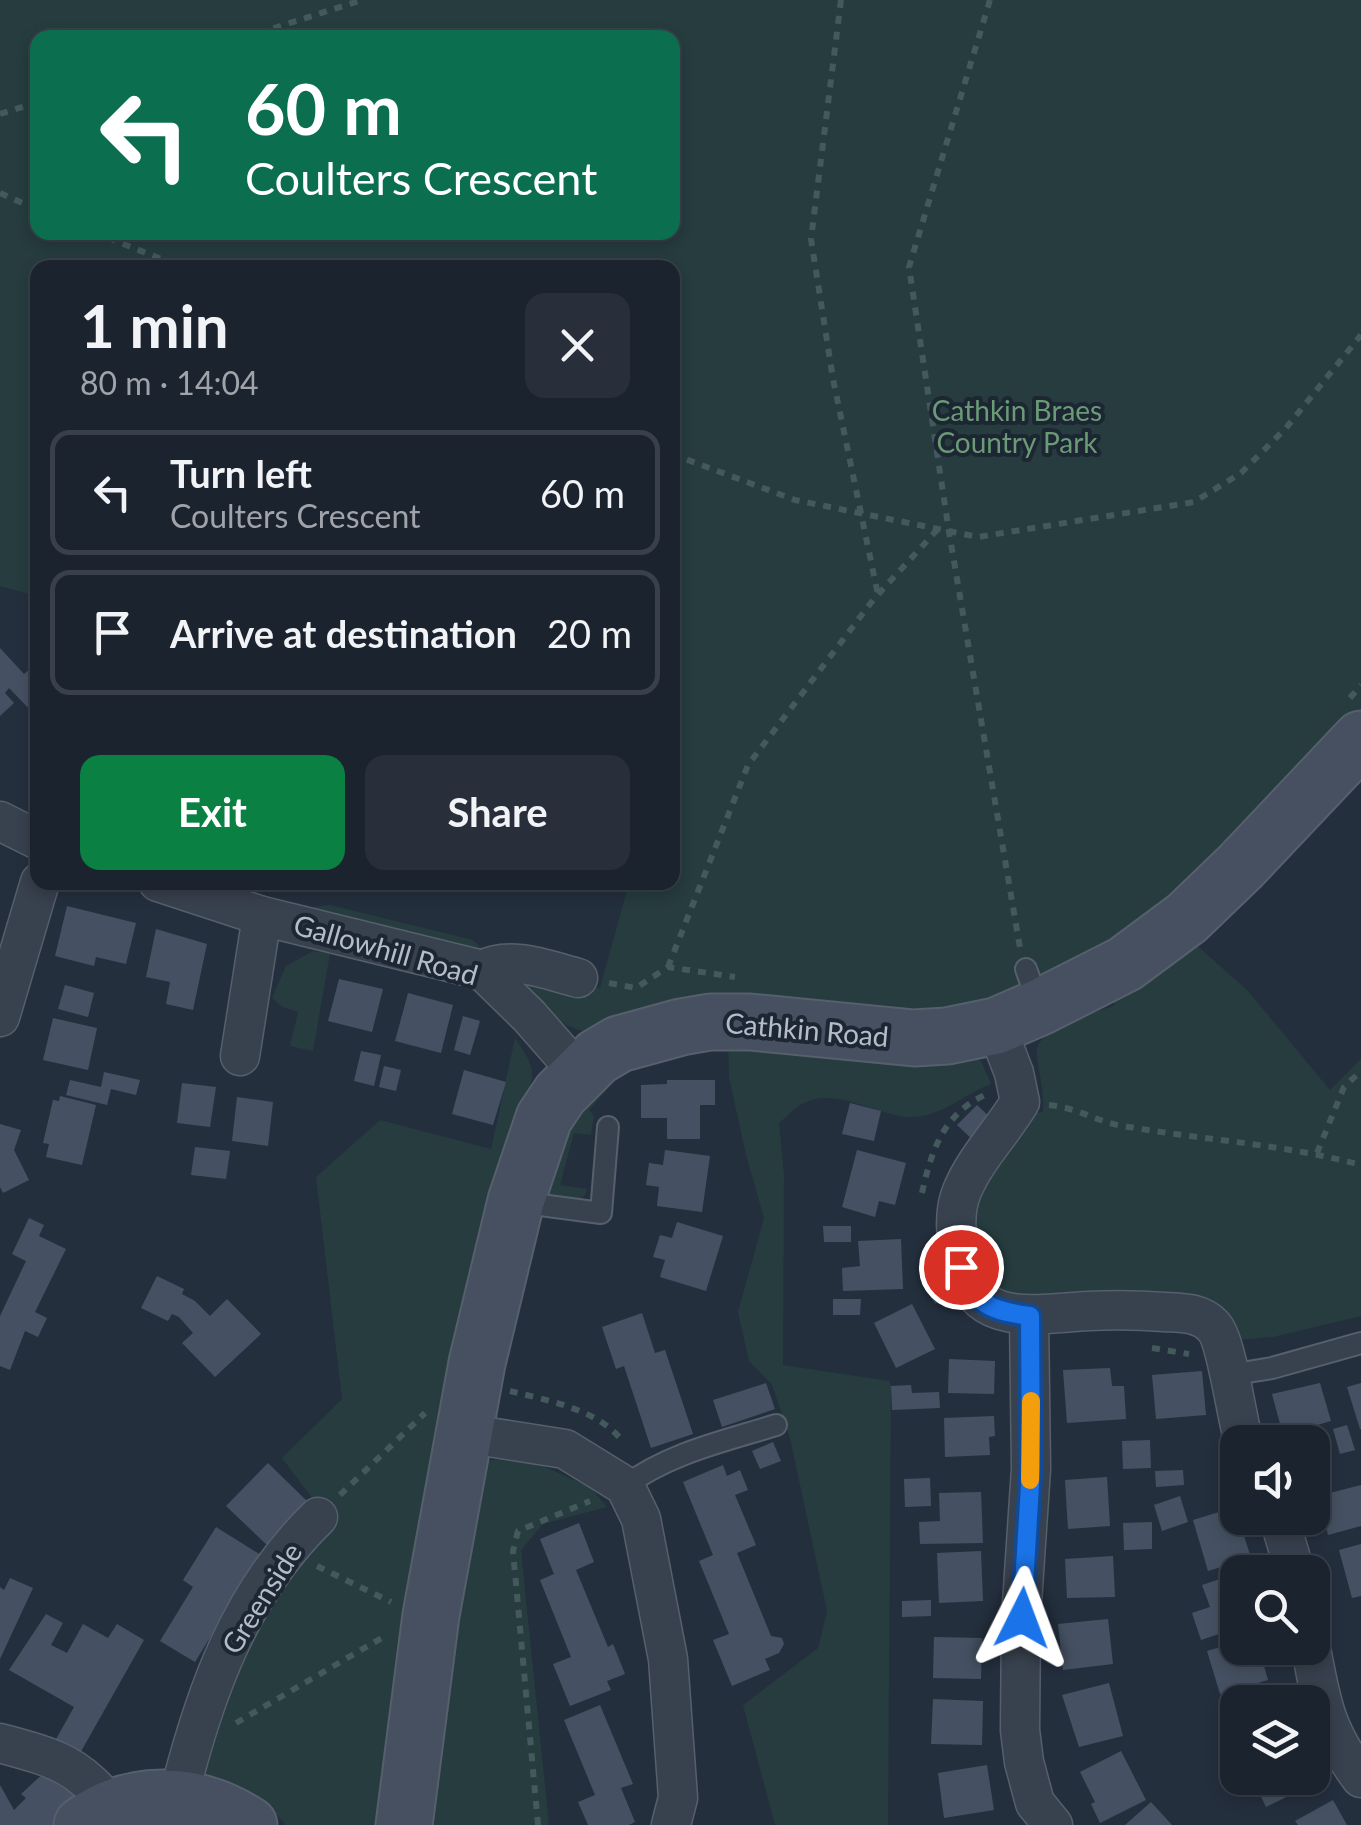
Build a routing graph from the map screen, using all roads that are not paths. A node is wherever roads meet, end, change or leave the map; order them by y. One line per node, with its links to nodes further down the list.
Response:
1 (1355, 720): 9 (main road, Cathkin Road)
2 (0, 821): 3 (street)
3 (30, 836)
4 (38, 890): 10 (street)
5 (182, 890): 6 (street, Gallowhill Road)
6 (262, 916): 7 (street, Gallowhill Road); 11 (street)
7 (482, 970): 8 (street); 12 (street, Gallowhill Road)
8 (578, 978)
9 (1020, 1000): 12 (main road, Cathkin Road); 15 (street)
10 (0, 1017)
11 (240, 1056)
12 (580, 1073): 14 (main road, Cathkin Road)
13 (608, 1127): 14 (lane)
14 (516, 1201): 20 (main road, Cathkin Road)
15 (1030, 1316): 17 (street); 31 (street)
16 (1361, 1343): 17 (lane)
17 (1229, 1376): 19 (street)
18 (776, 1425): 21 (lane)
19 (1238, 1425)
20 (462, 1434): 21 (street); 29 (main road, Cathkin Road)
21 (624, 1486): 30 (street)
22 (318, 1517): 25 (street, Greenside)
23 (1314, 1665): 26 (street)
24 (0, 1743): 27 (street)
25 (184, 1775): 27 (main road); 28 (main road)
26 (1361, 1778)
27 (96, 1816)
28 (249, 1825)
29 (404, 1825)
30 (671, 1825)
31 (1053, 1825)

